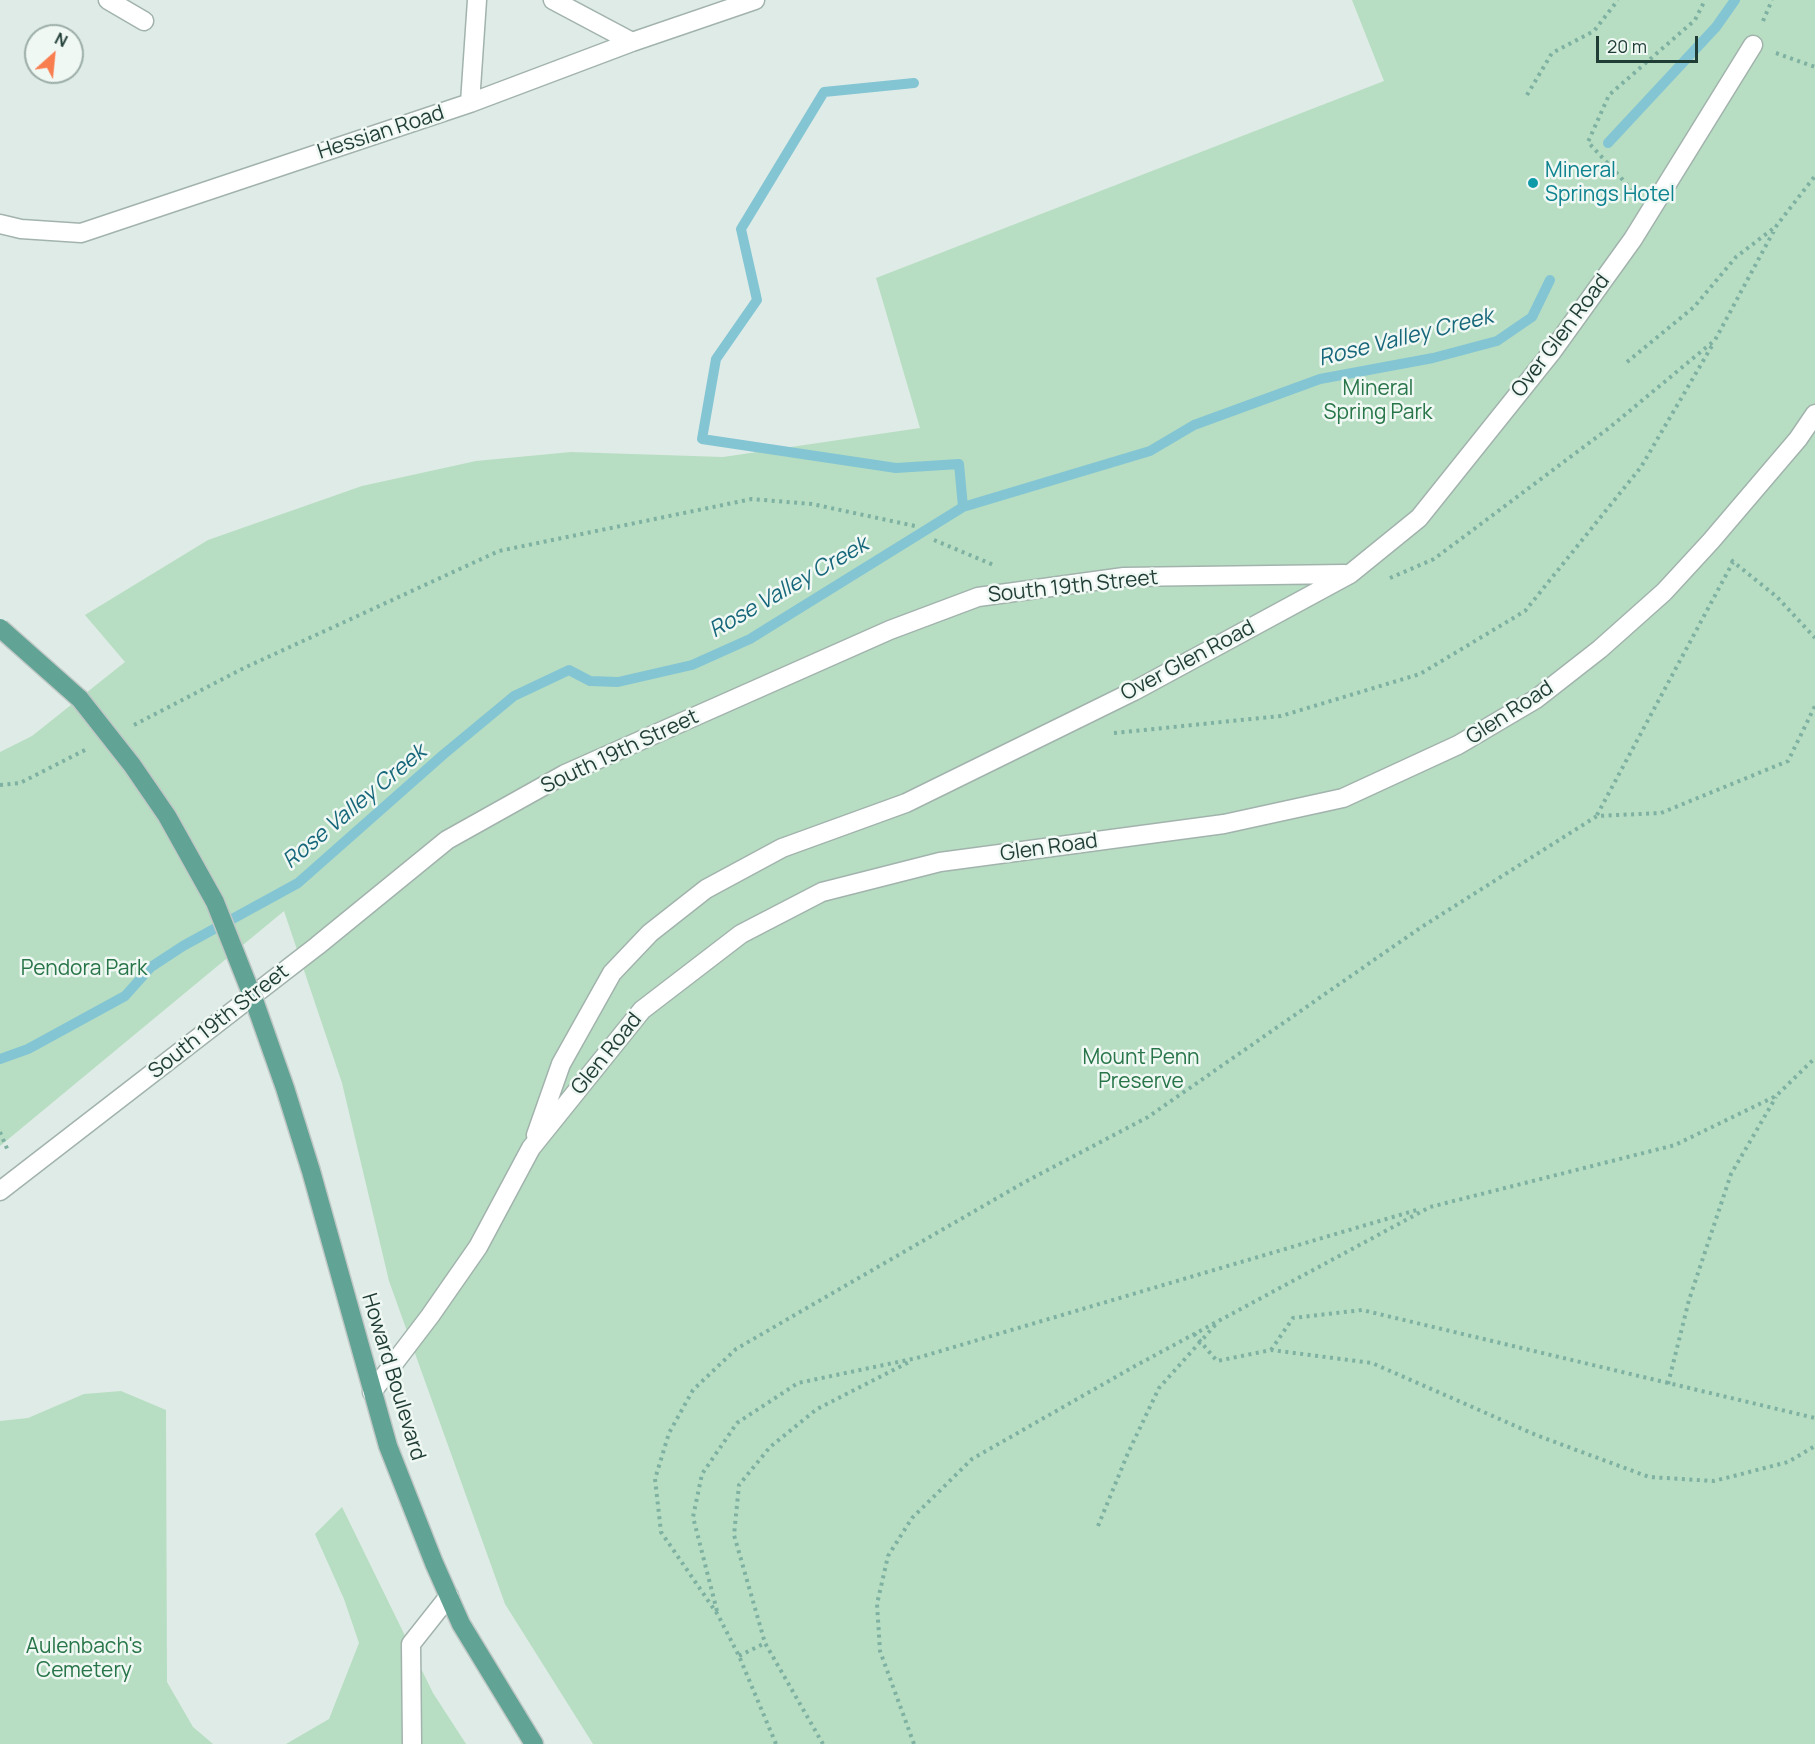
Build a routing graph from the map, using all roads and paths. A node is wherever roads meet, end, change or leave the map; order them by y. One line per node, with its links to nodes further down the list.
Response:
1 (108, 0): 7 (street)
2 (477, 0): 12 (street)
3 (553, 0): 8 (street)
4 (755, 0): 8 (street, Hessian Road)
5 (1618, 0): 11 (path)
6 (1705, 0): 14 (path)
7 (144, 21)
8 (632, 42): 12 (street, Hessian Road)
9 (1754, 45): 10 (path); 14 (street, Over Glen Road)
10 (1815, 67)
11 (1527, 95)
12 (470, 103): 15 (street, Hessian Road)
13 (1815, 176): 16 (path)
14 (1651, 210): 25 (street, Over Glen Road)
15 (0, 224)
16 (1777, 225): 17 (path); 18 (path)
17 (1715, 340): 26 (path); 31 (path)
18 (1627, 362)
19 (1815, 414): 22 (street, Glen Road)
20 (915, 526): 30 (path)
21 (934, 540): 24 (path)
22 (1711, 541): 23 (path); 37 (street, Glen Road)
23 (1733, 562): 28 (path); 34 (path)
24 (1006, 570)
25 (1350, 574): 37 (street, Over Glen Road); 38 (street, South 19th Street)
26 (1380, 582)
27 (0, 628): 45 (main road, Howard Boulevard, bridge)
28 (1815, 638)
29 (1815, 706): 34 (path)
30 (127, 728)
31 (1103, 734)
32 (95, 745): 33 (path)
33 (0, 785)
34 (1597, 816): 50 (path)
35 (1815, 1058): 36 (path)
36 (1776, 1096): 39 (path); 44 (path)
37 (531, 1148): 45 (street, Glen Road)
38 (0, 1191)
39 (1430, 1206): 40 (path); 43 (path)
40 (1220, 1320): 48 (path); 57 (path)
41 (1194, 1334): 42 (path)
42 (1271, 1350): 44 (path); 47 (path)
43 (917, 1358): 50 (path); 51 (path)
44 (1668, 1383): 46 (path)
45 (372, 1392): 49 (main road, Howard Boulevard)
46 (1815, 1418)
47 (1815, 1446)
48 (1098, 1526)
49 (448, 1596): 53 (street); 54 (main road, Howard Boulevard)
50 (718, 1615): 52 (path)
51 (765, 1643): 52 (path); 56 (path)
52 (739, 1656): 55 (path)
53 (412, 1744)
54 (534, 1744)
55 (776, 1744)
56 (823, 1744)
57 (914, 1744)

